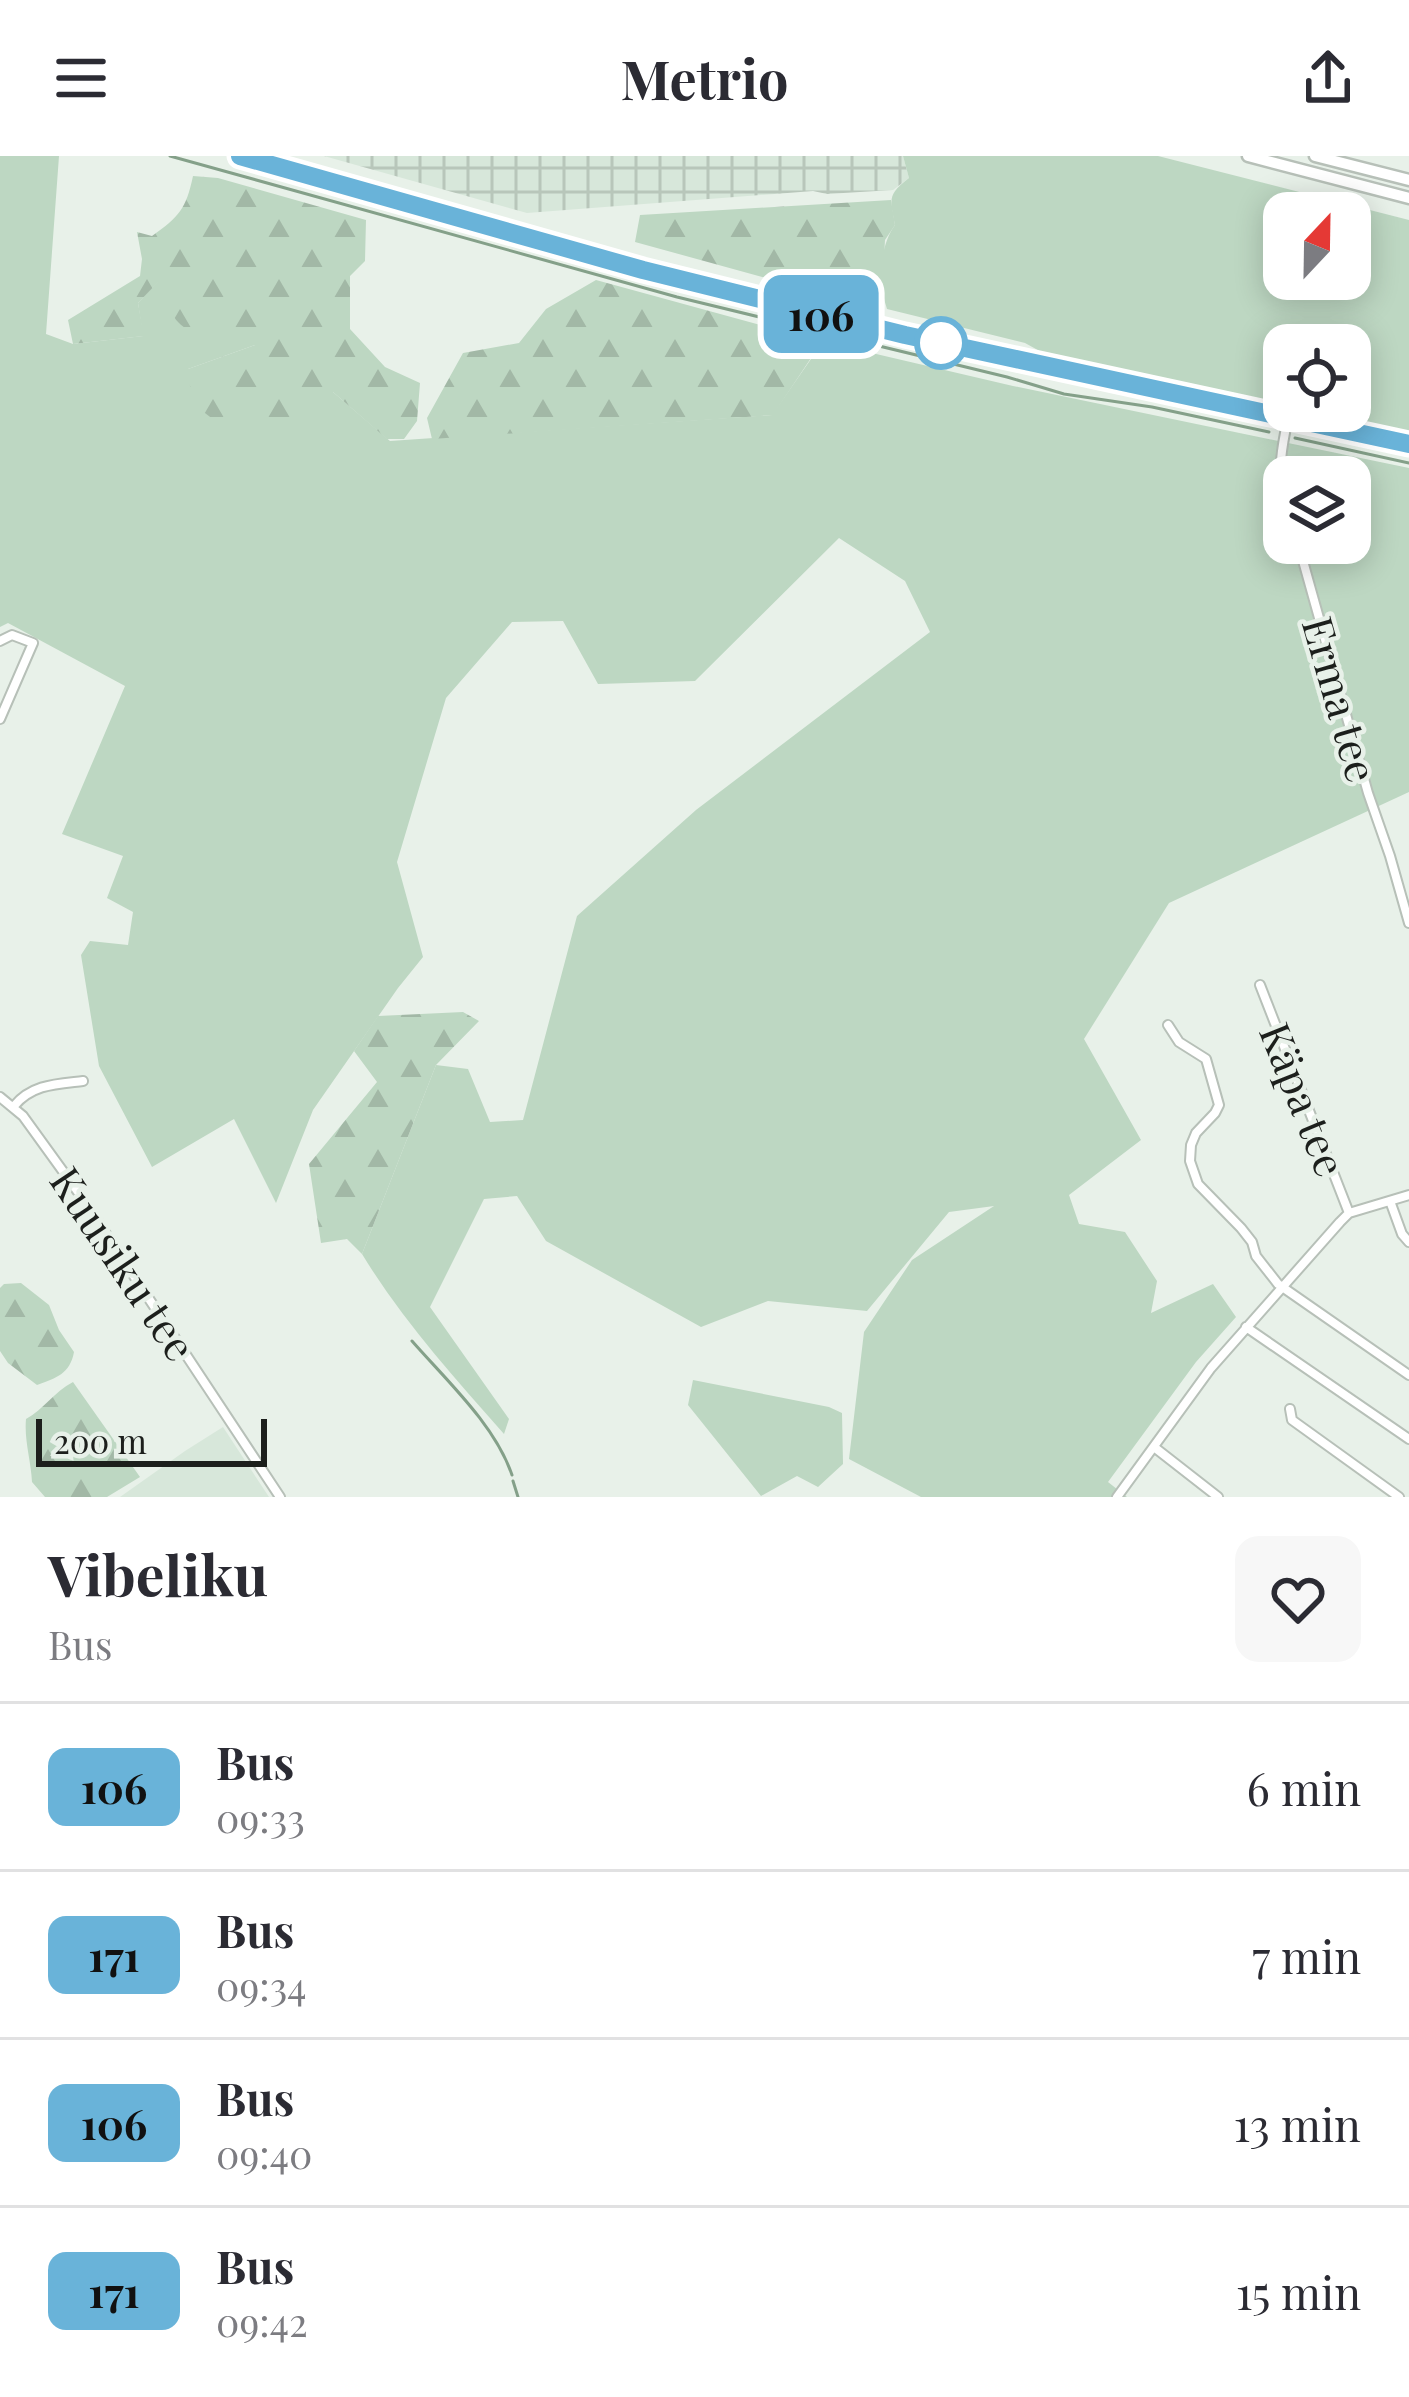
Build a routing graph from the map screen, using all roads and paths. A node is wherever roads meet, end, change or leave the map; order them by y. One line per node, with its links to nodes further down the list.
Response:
1 (240, 156): 6 (street)
2 (1248, 156): 5 (highway)
3 (1316, 156): 4 (highway)
4 (1409, 180)
5 (1409, 198)
6 (1263, 413)
7 (1353, 432): 8 (street)
8 (1409, 444)
9 (1304, 564): 12 (street, Erma tee)
10 (0, 641): 11 (street)
11 (0, 719)
12 (1409, 922)
13 (1260, 985): 20 (street, Käpa tee)
14 (1168, 1024): 22 (street)
15 (83, 1081): 17 (street)
16 (0, 1097): 17 (street, Kuusiku tee)
17 (14, 1106): 28 (street, Kuusiku tee)
18 (1409, 1195): 19 (street)
19 (1390, 1201): 20 (street); 21 (street)
20 (1349, 1213): 22 (street)
21 (1409, 1242)
22 (1281, 1286): 23 (street); 24 (street)
23 (1246, 1327): 26 (street); 27 (street)
24 (1409, 1375)
25 (1290, 1409): 31 (street)
26 (1409, 1439)
27 (1154, 1447): 29 (street); 30 (street)
28 (280, 1497)
29 (1118, 1497)
30 (1218, 1497)
31 (1399, 1497)

